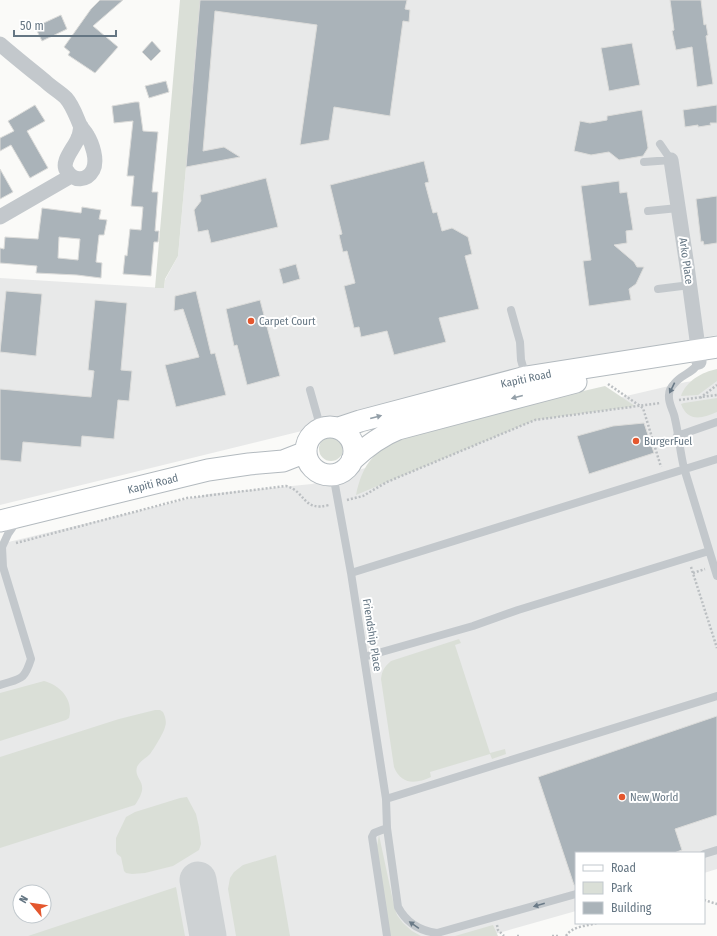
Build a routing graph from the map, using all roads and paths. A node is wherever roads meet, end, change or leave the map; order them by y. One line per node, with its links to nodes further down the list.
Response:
1 (0, 44): 2 (street)
2 (81, 126): 6 (street); 6 (street)
3 (660, 144): 4 (lane)
4 (672, 160): 5 (lane); 7 (street, Arko Place)
5 (644, 162)
6 (71, 176): 9 (street)
7 (678, 208): 8 (lane); 10 (street, Arko Place)
8 (648, 211)
9 (0, 217)
10 (690, 285): 11 (lane); 13 (street, Arko Place)
11 (658, 289)
12 (511, 310): 14 (lane)
13 (708, 355): 14 (main road, Kapiti Road); 17 (main road, Kapiti Road); 26 (lane, one-way to 26)
14 (526, 378): 17 (main road); 25 (main road, Kapiti Road, one-way to 14)
15 (608, 384): 23 (path)
16 (717, 385): 20 (path)
17 (555, 387): 29 (main road, Kapiti Road, one-way to 29)
18 (310, 390): 25 (lane)
19 (717, 395): 20 (path)
20 (699, 398): 21 (path)
21 (680, 400)
22 (663, 402): 23 (path)
23 (639, 406): 32 (path); 33 (path)
24 (717, 422): 26 (lane)
25 (330, 428): 27 (main road); 29 (main road)
26 (677, 436): 30 (lane)
27 (306, 452): 31 (main road); 35 (main road, Kapiti Road)
28 (717, 459): 30 (lane)
29 (352, 460): 31 (main road)
30 (684, 468): 32 (lane); 38 (lane)
31 (333, 474): 41 (lane, Friendship Place)
32 (664, 475): 41 (lane)
33 (353, 498)
34 (326, 506): 37 (path)
35 (23, 515): 36 (main road, Kapiti Road); 40 (lane)
36 (0, 521)
37 (11, 544)
38 (709, 551): 39 (lane); 42 (lane)
39 (688, 557): 43 (path); 44 (lane)
40 (3, 573): 45 (lane)
41 (351, 573): 44 (lane, Friendship Place)
42 (717, 574)
43 (717, 648)
44 (364, 657): 47 (lane, Friendship Place)
45 (0, 685)
46 (717, 696): 47 (lane)
47 (386, 799): 48 (lane, Friendship Place)
48 (387, 828): 51 (lane, Friendship Place, one-way to 48); 55 (lane)
49 (717, 850): 50 (lane)
50 (705, 854)
51 (575, 894)
52 (705, 900): 53 (path)
53 (717, 904)
54 (593, 924): 58 (path)
55 (387, 936)
56 (552, 936): 57 (path)
57 (560, 936)
58 (566, 936)

